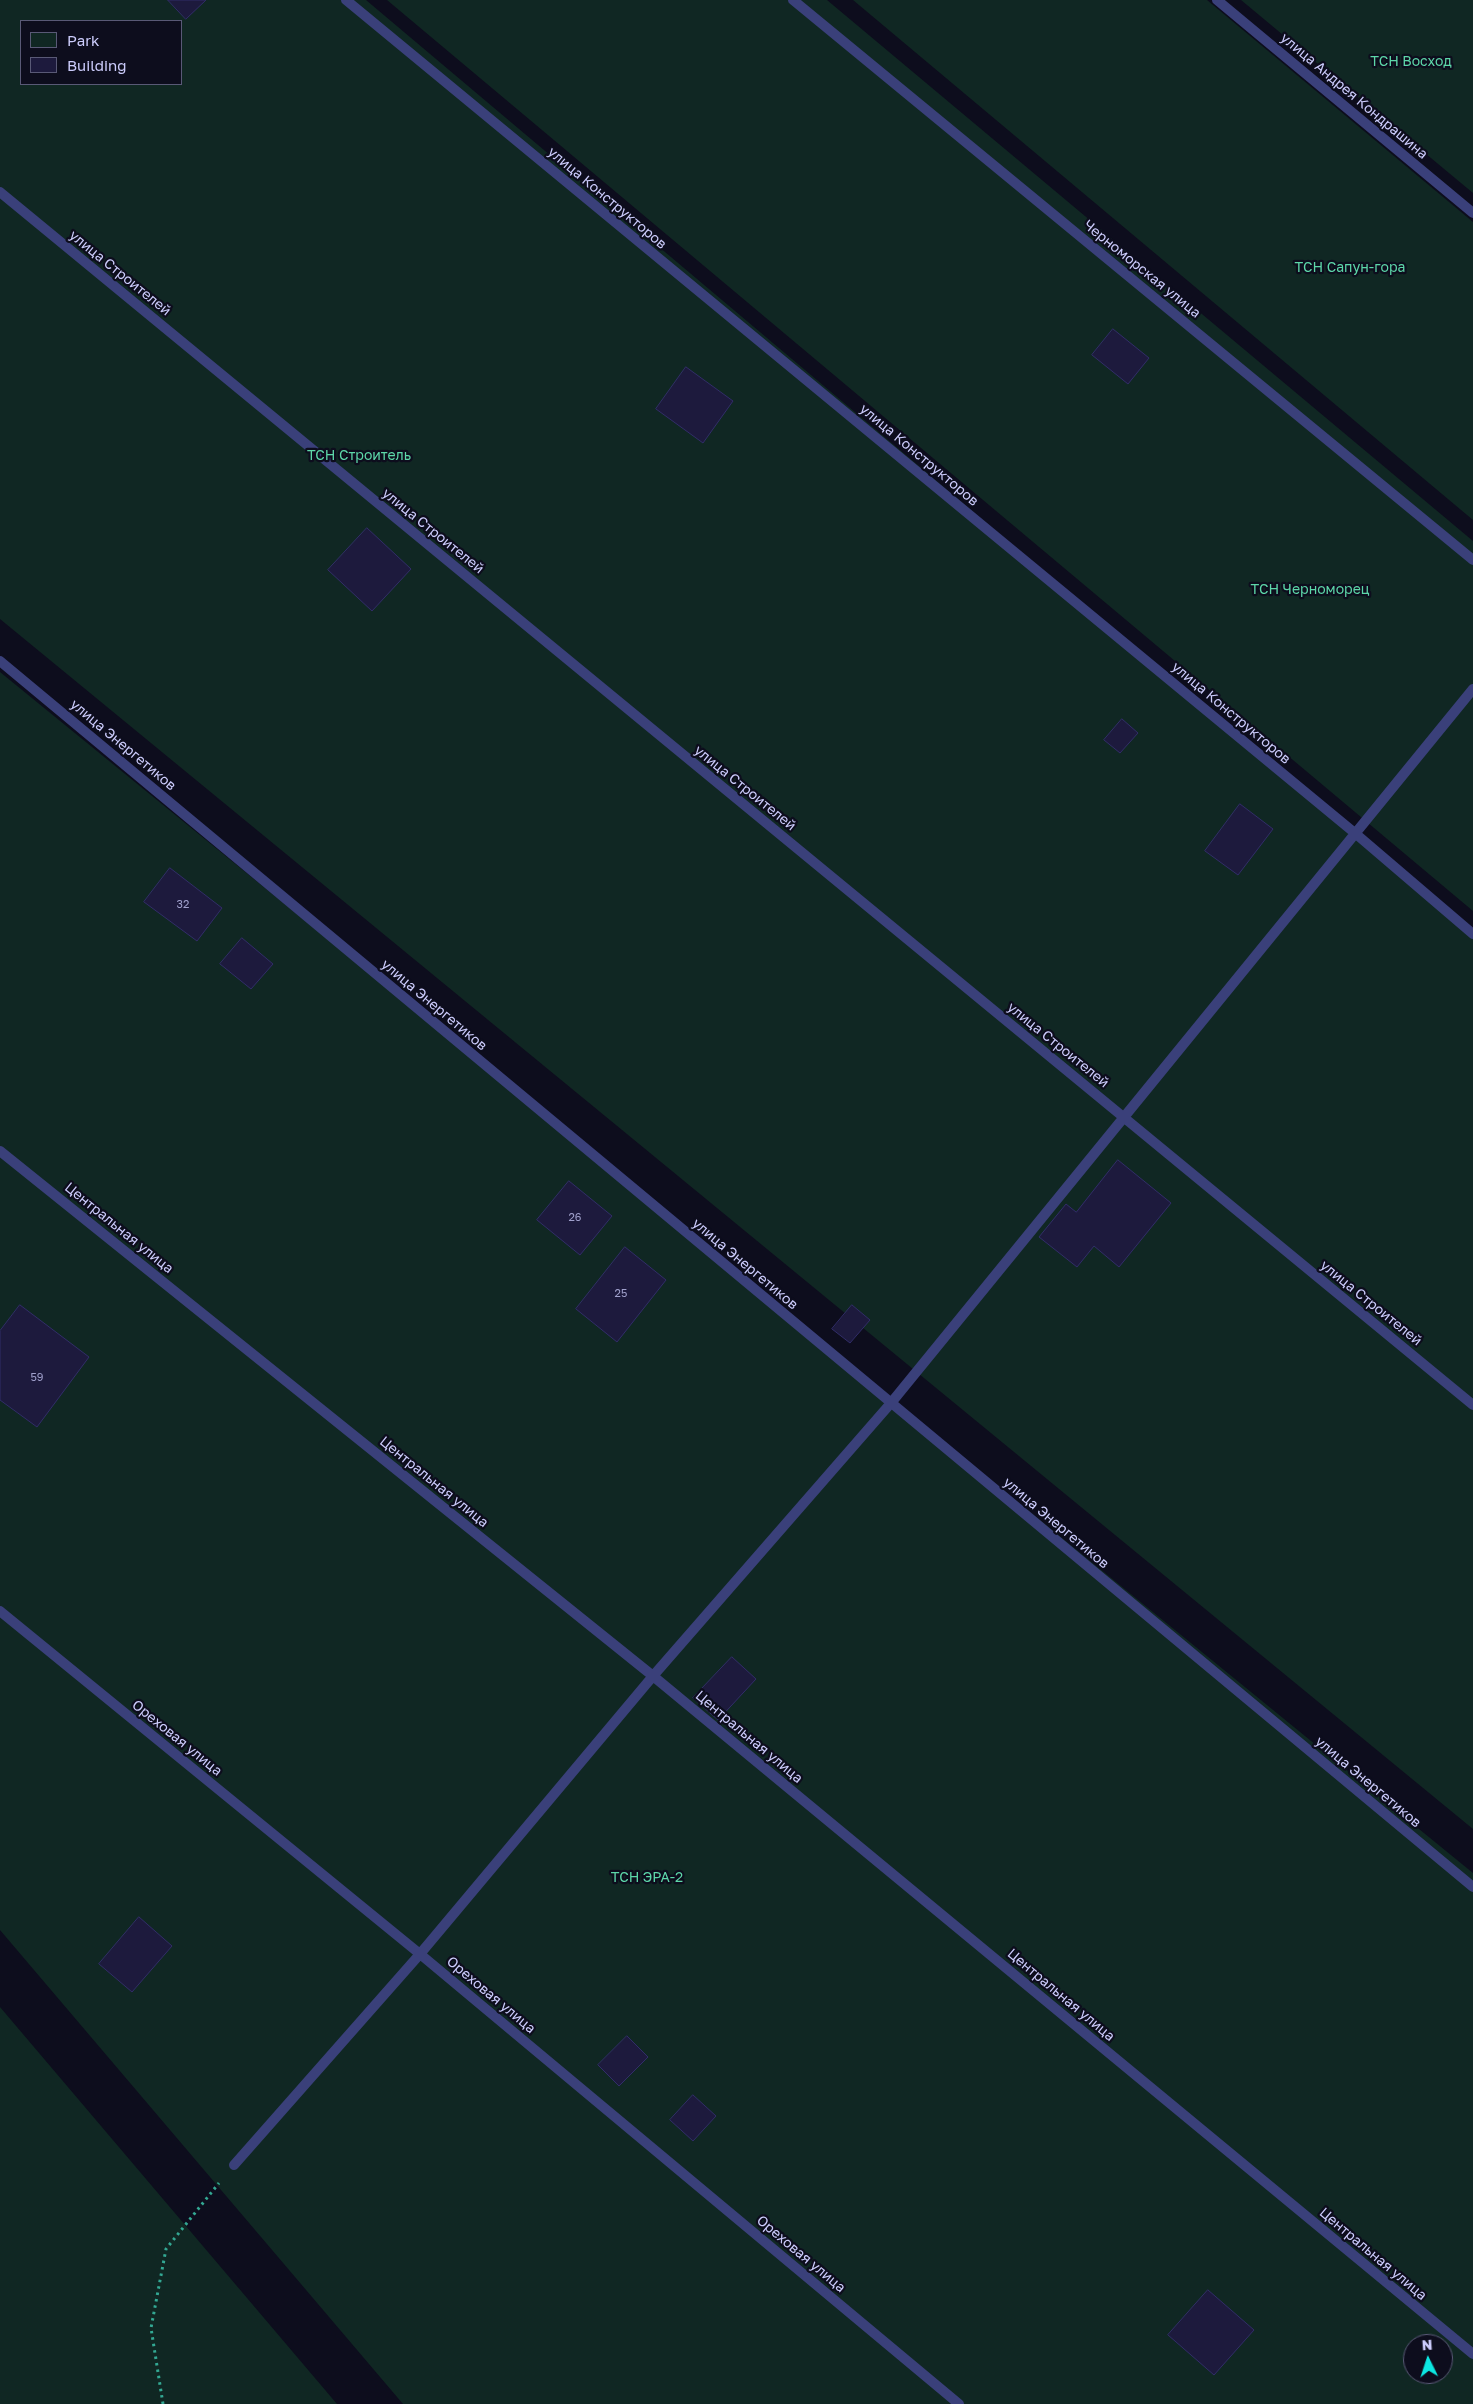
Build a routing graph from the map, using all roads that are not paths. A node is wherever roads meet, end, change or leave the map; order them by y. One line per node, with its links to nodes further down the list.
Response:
1 (346, 0): 9 (lane, улица Конструкторов)
2 (793, 0): 6 (lane, Черноморская улица)
3 (1217, 0): 5 (lane, улица Андрея Кондрашина)
4 (0, 192): 11 (lane, улица Строителей)
5 (1473, 213)
6 (1473, 560)
7 (0, 661): 13 (lane, улица Энергетиков)
8 (1473, 689): 9 (lane)
9 (1356, 834): 10 (lane, улица Конструкторов); 11 (lane)
10 (1473, 934)
11 (1123, 1116): 13 (lane); 14 (lane, улица Строителей)
12 (0, 1151): 16 (lane, Центральная улица)
13 (891, 1403): 16 (lane); 17 (lane, улица Энергетиков)
14 (1473, 1405)
15 (0, 1611): 18 (lane, Ореховая улица)
16 (653, 1676): 18 (lane); 20 (lane, Центральная улица)
17 (1473, 1887)
18 (420, 1954): 19 (lane); 21 (lane, Ореховая улица)
19 (234, 2165)
20 (1473, 2354)
21 (959, 2404)

